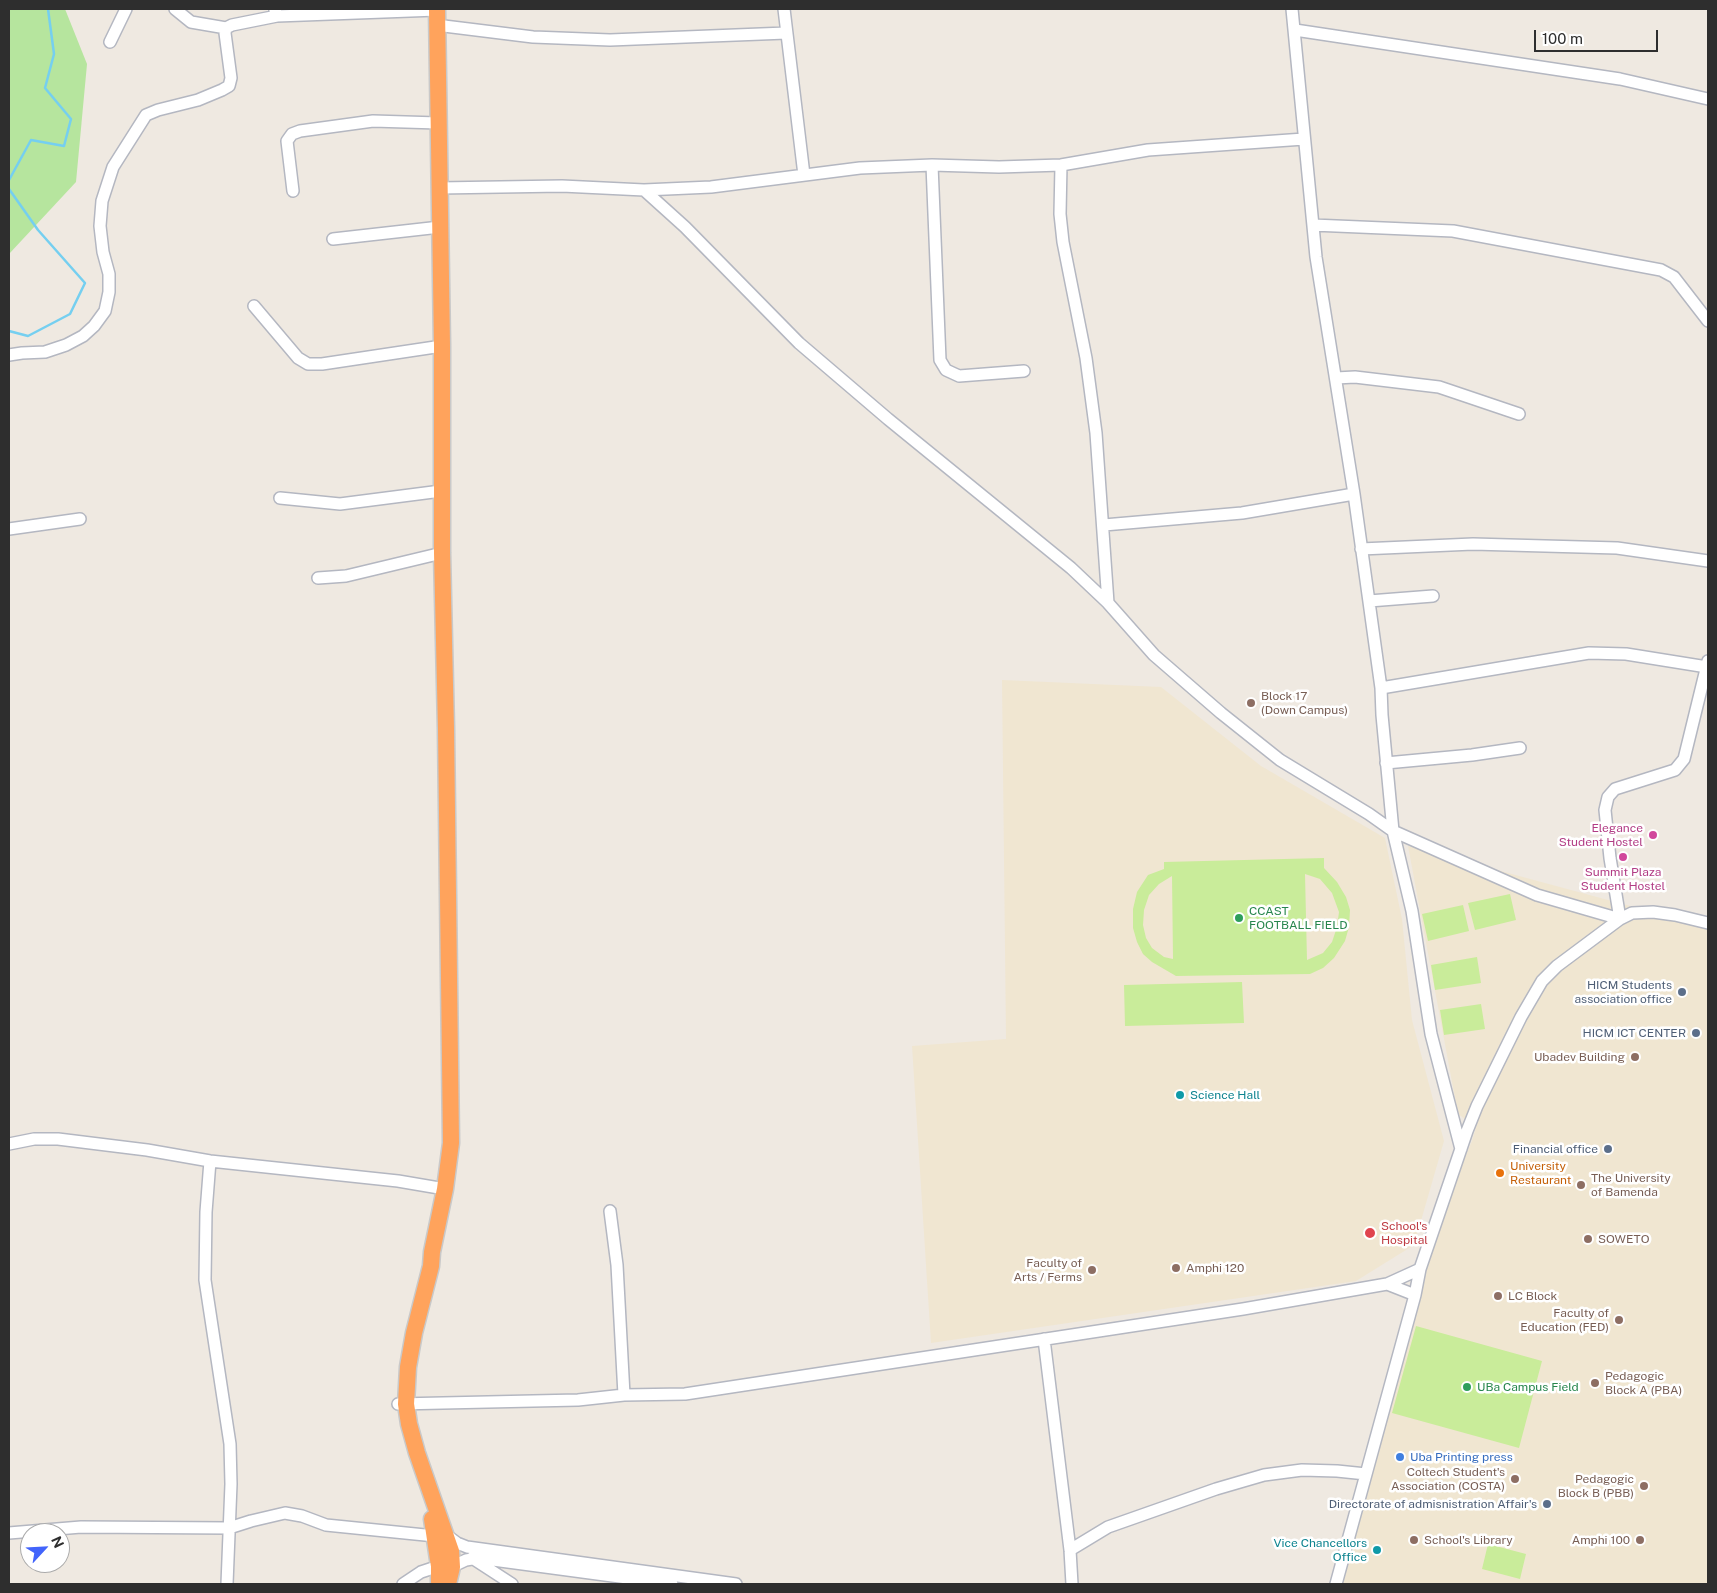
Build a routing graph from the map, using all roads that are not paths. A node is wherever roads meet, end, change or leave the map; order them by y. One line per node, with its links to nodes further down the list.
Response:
1 (126, 9): 10 (street)
2 (175, 9): 7 (street)
3 (784, 9): 9 (street)
4 (1292, 9): 8 (street)
5 (276, 12): 6 (street); 7 (street)
6 (437, 15): 9 (street); 12 (highway)
7 (226, 28): 26 (street)
8 (1295, 30): 11 (street); 13 (street)
9 (786, 33): 16 (street)
10 (110, 42)
11 (1708, 99)
12 (438, 123): 17 (highway); 19 (street)
13 (1304, 139): 14 (street); 20 (street)
14 (1061, 165): 15 (street); 34 (street)
15 (932, 166): 16 (street); 27 (street)
16 (804, 176): 18 (street)
17 (439, 188): 18 (street); 21 (highway)
18 (644, 190): 42 (street)
19 (293, 191)
20 (1313, 225): 24 (street); 28 (street)
21 (440, 227): 22 (street); 25 (highway)
22 (333, 239)
23 (254, 306): 25 (street)
24 (1708, 321)
25 (442, 346): 30 (highway)
26 (9, 355)
27 (1024, 372)
28 (1336, 378): 29 (street); 31 (street)
29 (1519, 414)
30 (441, 491): 32 (street); 37 (highway)
31 (1354, 494): 34 (street); 36 (street)
32 (280, 498)
33 (80, 519): 35 (street)
34 (1104, 525): 42 (street)
35 (9, 528)
36 (1361, 549): 38 (street); 41 (street)
37 (442, 553): 39 (street); 53 (highway)
38 (1708, 561)
39 (318, 578)
40 (1434, 596): 41 (street)
41 (1369, 601): 44 (street)
42 (1108, 603): 47 (street)
43 (1708, 664): 44 (street); 48 (street)
44 (1381, 688): 46 (street)
45 (1520, 748): 46 (street)
46 (1386, 763): 47 (street)
47 (1393, 831): 48 (street); 51 (street)
48 (1620, 919): 49 (street); 51 (street)
49 (1708, 923)
50 (9, 1144): 52 (street)
51 (1461, 1149): 55 (street)
52 (210, 1161): 53 (street); 62 (street)
53 (445, 1189): 60 (highway)
54 (610, 1211): 59 (street)
55 (1420, 1270): 56 (street); 57 (street)
56 (1387, 1284): 57 (street); 58 (street)
57 (1415, 1295): 61 (street)
58 (1044, 1338): 59 (street); 65 (street)
59 (624, 1396): 60 (street)
60 (402, 1404): 64 (highway)
61 (1366, 1474): 65 (street); 77 (street)
62 (229, 1528): 63 (street); 64 (street); 70 (street)
63 (9, 1533)
64 (439, 1535): 68 (highway); 75 (street)
65 (1070, 1550): 76 (street)
66 (472, 1558): 67 (street); 68 (street); 69 (street)
67 (514, 1562): 69 (street); 74 (street)
68 (446, 1566): 71 (street); 72 (highway); 73 (highway)
69 (511, 1583)
70 (227, 1584)
71 (403, 1584)
72 (439, 1584)
73 (448, 1584)
74 (672, 1584)
75 (736, 1584)
76 (1072, 1584)
77 (1336, 1584)

